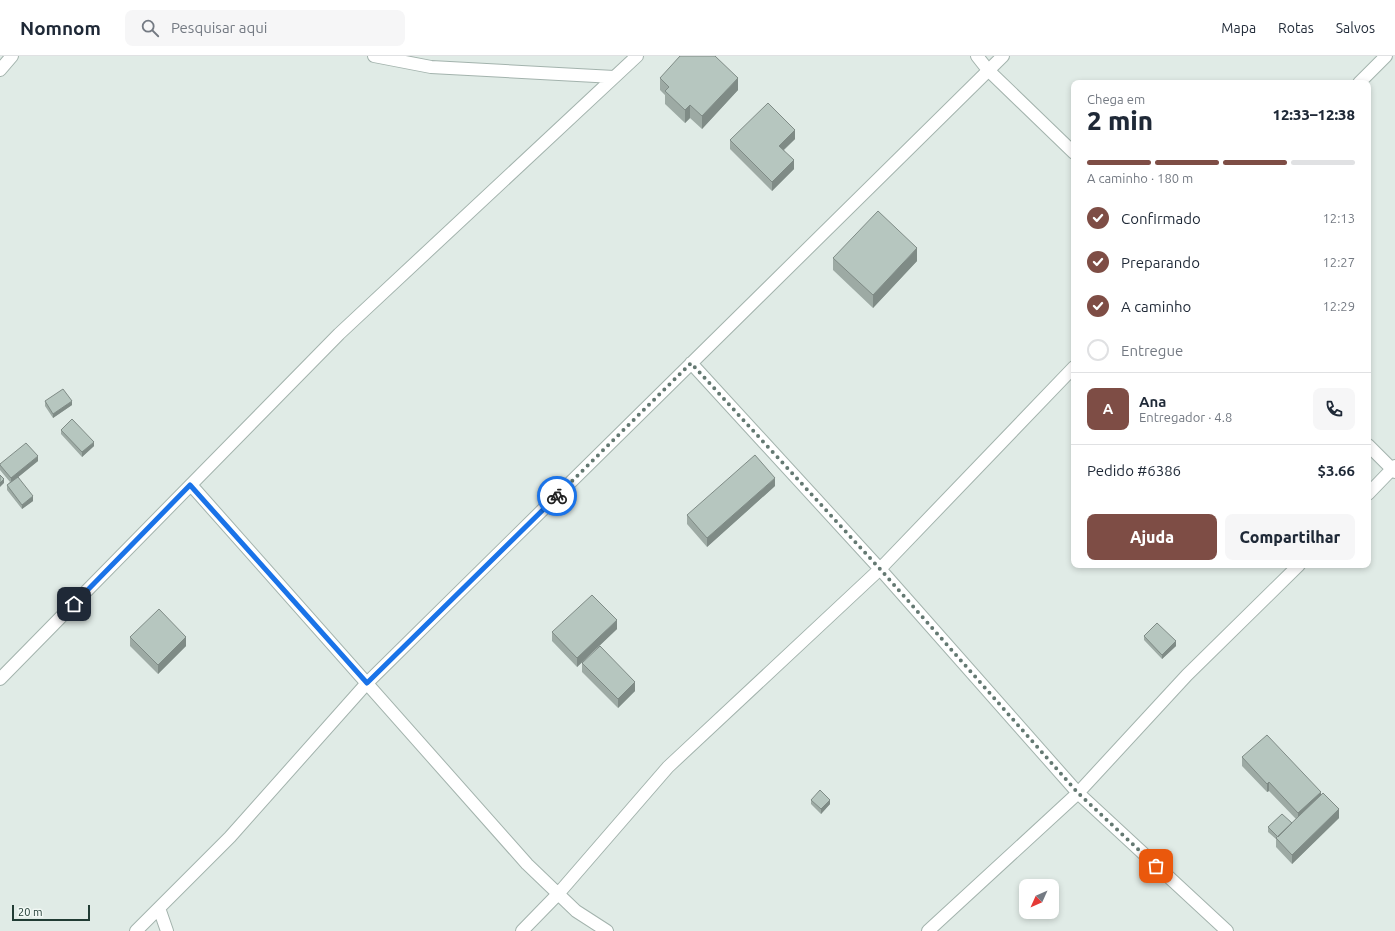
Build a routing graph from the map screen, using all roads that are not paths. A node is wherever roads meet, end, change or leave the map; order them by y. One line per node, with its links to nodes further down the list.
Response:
1 (12, 56): 7 (street)
2 (374, 56): 9 (street)
3 (637, 56): 9 (street)
4 (976, 56): 8 (street)
5 (1003, 56): 8 (street)
6 (1386, 56): 10 (street)
7 (0, 70)
8 (988, 70): 11 (street); 12 (street)
9 (614, 78): 16 (street)
10 (1362, 80)
11 (1071, 150)
12 (691, 363): 19 (street); 21 (street)
13 (1071, 370): 19 (street)
14 (1371, 448): 15 (street)
15 (1394, 469): 17 (street)
16 (190, 485): 20 (street); 21 (street)
17 (1371, 491)
18 (1296, 568): 22 (street)
19 (880, 569): 22 (street); 23 (street)
20 (0, 680)
21 (367, 683): 23 (street); 24 (street)
22 (1078, 793): 29 (street); 30 (street)
23 (558, 894): 27 (street); 28 (street)
24 (159, 908): 25 (street); 26 (street)
25 (136, 931)
26 (167, 931)
27 (522, 931)
28 (607, 931)
29 (928, 931)
30 (1227, 931)

